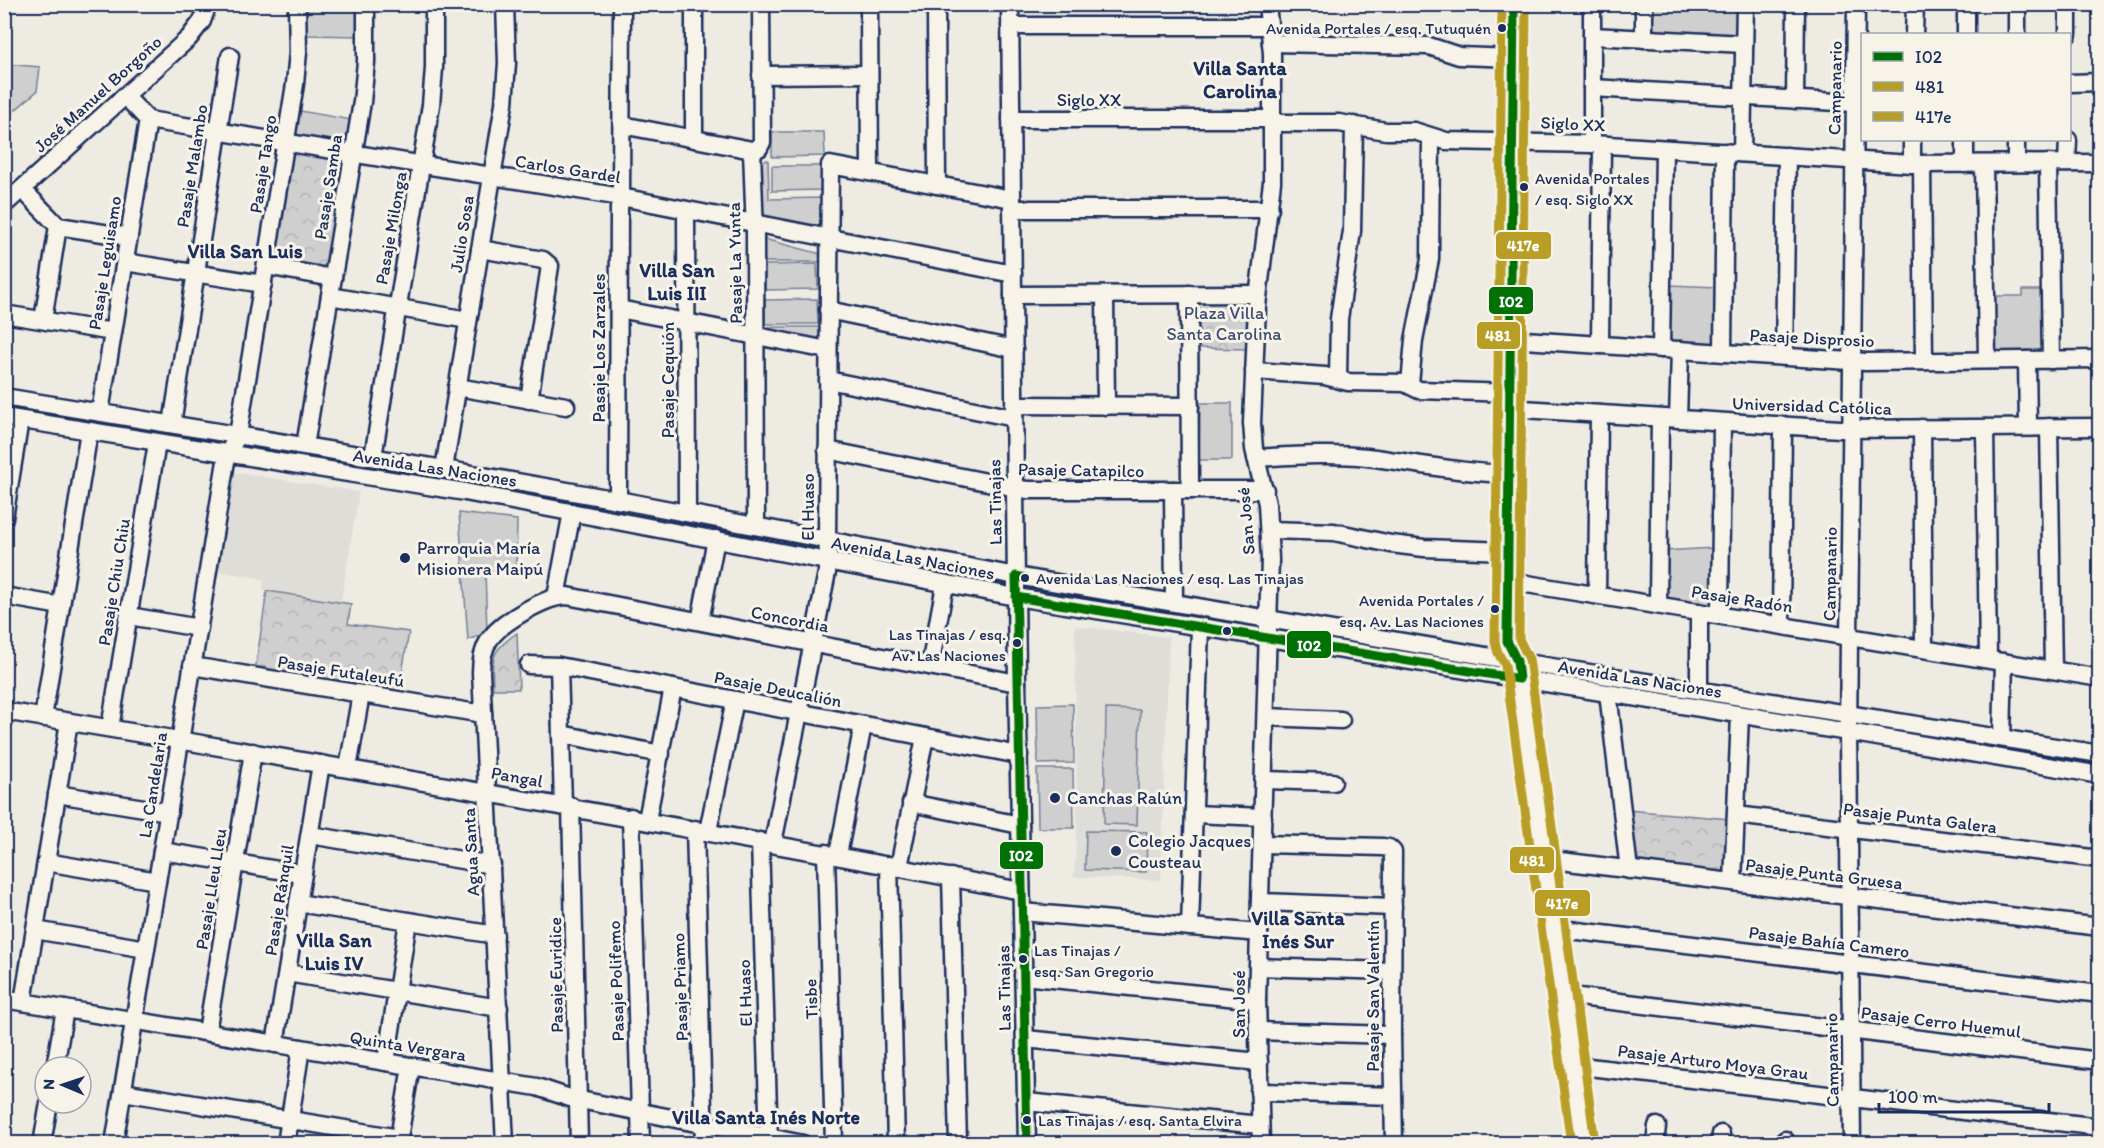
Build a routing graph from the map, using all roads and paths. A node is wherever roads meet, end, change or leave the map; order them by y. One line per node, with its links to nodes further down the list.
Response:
1 (208, 4): 41 (street, José Manuel Borgoño)
2 (297, 4): 57 (street, Pasaje Tango)
3 (366, 4): 62 (street, Pasaje Samba)
4 (434, 4): 70 (street, Pasaje Milonga)
5 (505, 4): 75 (street, Julio Sosa)
6 (622, 4): 48 (street, Pasaje Los Zarzales)
7 (694, 4): 52 (street)
8 (761, 4): 36 (street, Pasaje La Yunta)
9 (869, 4): 35 (street)
10 (936, 4): 76 (street)
11 (1010, 4): 24 (street, Las Tinajas)
12 (1267, 4): 29 (street, San José)
13 (1514, 4): 34 (main road)
14 (1526, 4): 58 (main road)
15 (1592, 4): 30 (street)
16 (1644, 4): 31 (street)
17 (1745, 4): 32 (street)
18 (1796, 4): 43 (street)
19 (1856, 4): 37 (street, Campanario)
20 (1915, 4): 25 (street)
21 (1966, 4): 26 (street)
22 (2017, 4): 27 (street)
23 (2068, 4): 28 (street)
24 (1010, 26): 29 (street); 45 (street, Las Tinajas)
25 (1914, 33)
26 (1966, 33)
27 (2017, 33)
28 (2068, 33)
29 (1270, 35): 34 (street); 47 (street, San José)
30 (1592, 36): 31 (street); 40 (street)
31 (1644, 39): 32 (street)
32 (1744, 44): 42 (street)
33 (230, 56): 50 (street, Pasaje Malambo)
34 (1514, 58): 58 (main road)
35 (869, 74): 36 (street); 74 (street)
36 (761, 75): 61 (street, Pasaje La Yunta)
37 (1859, 80): 44 (street, Campanario)
38 (2100, 82): 39 (street)
39 (2071, 83)
40 (1592, 88): 42 (street); 59 (street)
41 (124, 96): 46 (street); 77 (street, José Manuel Borgoño)
42 (1743, 97): 43 (street); 63 (street)
43 (1795, 100): 44 (street)
44 (1855, 103): 65 (street, Campanario)
45 (1011, 119): 47 (street, Siglo XX); 79 (street, Las Tinajas)
46 (148, 120): 50 (street, Carlos Gardel); 85 (street, Pasaje Leguisamo)
47 (1272, 121): 49 (street, Siglo XX); 81 (street, San José)
48 (622, 125): 52 (street); 78 (street, Pasaje Los Zarzales)
49 (1354, 125): 51 (street, Siglo XX); 123 (street)
50 (218, 131): 57 (street, Carlos Gardel); 90 (street, Pasaje Malambo)
51 (1431, 137): 58 (street, Siglo XX); 125 (street)
52 (694, 139): 61 (street)
53 (1912, 141): 71 (street)
54 (1965, 141): 72 (street)
55 (2016, 141): 66 (street)
56 (2068, 141): 68 (street)
57 (287, 142): 62 (street, Carlos Gardel); 89 (street, Pasaje Tango)
58 (1519, 142): 59 (street, Siglo XX); 108 (main road); 129 (main road)
59 (1597, 145): 60 (street, Siglo XX); 109 (street)
60 (1664, 149): 63 (street, Siglo XX); 111 (street)
61 (752, 150): 83 (street, Pasaje La Yunta)
62 (354, 153): 70 (street, Carlos Gardel); 92 (street, Pasaje Samba)
63 (1734, 153): 64 (street, Siglo XX); 114 (street)
64 (1787, 156): 65 (street, Siglo XX); 115 (street)
65 (1854, 160): 71 (street, Siglo XX); 120 (street, Campanario)
66 (2016, 163): 67 (street, Siglo XX); 73 (street, Siglo XX)
67 (2048, 163): 68 (street, Siglo XX); 119 (street)
68 (2067, 163): 69 (street, Siglo XX)
69 (2100, 163)
70 (422, 164): 75 (street, Carlos Gardel); 99 (street, Pasaje Milonga)
71 (1917, 164): 72 (street, Siglo XX); 121 (street)
72 (1965, 164): 73 (street, Siglo XX)
73 (1984, 164): 117 (street)
74 (870, 172): 76 (street); 86 (street, El Huaso)
75 (492, 176): 78 (street, Carlos Gardel); 87 (street, Julio Sosa)
76 (937, 185): 79 (street)
77 (21, 189): 80 (street, José Manuel Borgoño); 84 (street)
78 (621, 197): 82 (street, Carlos Gardel); 100 (street, Pasaje Los Zarzales)
79 (1012, 204): 81 (street); 91 (street, Las Tinajas)
80 (4, 205)
81 (1270, 208): 95 (street, San José)
82 (687, 210): 83 (street, Carlos Gardel); 105 (street, Pasaje Cequión)
83 (754, 223): 86 (street, Carlos Gardel); 107 (street, Pasaje La Yunta)
84 (58, 226): 85 (street); 103 (street)
85 (129, 237): 88 (street, Pasaje Leguisamo)
86 (828, 238): 91 (street, Carlos Gardel); 101 (street, El Huaso)
87 (480, 249): 104 (street, Julio Sosa); 128 (street)
88 (125, 262): 90 (street); 106 (street, Pasaje Leguisamo)
89 (266, 266): 92 (street); 93 (street, Pasaje Tango)
90 (195, 273): 93 (street); 140 (street, Pasaje Malambo)
91 (1013, 274): 96 (street, Las Tinajas)
92 (333, 278): 98 (street, Pasaje Samba)
93 (263, 284): 149 (street, Pasaje Tango)
94 (1189, 294): 95 (street); 97 (street); 132 (street)
95 (1258, 294): 122 (street, San José)
96 (1013, 295): 97 (street); 110 (street, Las Tinajas)
97 (1105, 295): 131 (street)
98 (330, 296): 99 (street); 151 (street, Pasaje Samba)
99 (398, 308): 104 (street); 154 (street, Pasaje Milonga)
100 (619, 309): 105 (street); 161 (street, Pasaje Los Zarzales)
101 (828, 310): 110 (street); 112 (street, El Huaso)
102 (4, 314): 103 (street)
103 (43, 320): 106 (street)
104 (468, 320): 126 (street, Julio Sosa)
105 (687, 322): 107 (street); 163 (street, Pasaje Cequión)
106 (113, 332): 133 (street, Pasaje Leguisamo)
107 (755, 336): 112 (street); 165 (street, Pasaje La Yunta)
108 (1524, 340): 109 (street, Pasaje Disprosio); 129 (main road)
109 (1600, 345): 111 (street, Pasaje Disprosio)
110 (1014, 349): 134 (street, Las Tinajas)
111 (1661, 349): 113 (street, Pasaje Disprosio)
112 (828, 350): 124 (street, El Huaso)
113 (1680, 350): 114 (street, Pasaje Disprosio); 138 (street)
114 (1722, 352): 115 (street, Pasaje Disprosio)
115 (1784, 356): 120 (street, Pasaje Disprosio)
116 (2100, 359): 119 (street, Pasaje Disprosio)
117 (1986, 360): 118 (street, Pasaje Disprosio); 121 (street, Pasaje Disprosio)
118 (2027, 360): 119 (street, Pasaje Disprosio); 142 (street)
119 (2051, 360)
120 (1852, 361): 121 (street, Pasaje Disprosio); 147 (street, Campanario)
121 (1924, 361)
122 (1254, 371): 123 (street, Universidad Católica); 155 (street, San José)
123 (1338, 378): 125 (street, Universidad Católica)
124 (828, 380): 134 (street); 152 (street, El Huaso)
125 (1410, 384): 129 (street, Universidad Católica)
126 (457, 387): 128 (street); 156 (street, Julio Sosa)
127 (4, 397): 133 (street, Avenida Las Naciones)
128 (529, 400): 130 (street)
129 (1517, 401): 135 (street, Universidad Católica); 157 (main road); 172 (main road)
130 (566, 406)
131 (1106, 406): 132 (street); 134 (street)
132 (1190, 406): 159 (street)
133 (100, 412): 140 (street, Avenida Las Naciones)
134 (1014, 412): 158 (street, Las Tinajas)
135 (1599, 414): 136 (street, Universidad Católica); 175 (street)
136 (1660, 418): 138 (street, Universidad Católica); 179 (street)
137 (12, 419): 148 (street, Avenida Las Naciones); 164 (street)
138 (1678, 419): 139 (street, Universidad Católica)
139 (1722, 422): 141 (street, Universidad Católica); 182 (street)
140 (172, 424): 149 (street, Avenida Las Naciones)
141 (1783, 426): 147 (street, Universidad Católica); 186 (street)
142 (2028, 427): 143 (street, Universidad Católica); 146 (street, Universidad Católica)
143 (2049, 427): 144 (street, Universidad Católica); 199 (street)
144 (2100, 427)
145 (1922, 428): 146 (street, Universidad Católica); 147 (street, Universidad Católica); 192 (street)
146 (1986, 428): 193 (street)
147 (1851, 429): 189 (street, Campanario)
148 (89, 431): 150 (street, Avenida Las Naciones); 180 (street)
149 (238, 435): 151 (street, Avenida Las Naciones); 153 (street, La Candelaria)
150 (157, 443): 153 (street, Avenida Las Naciones); 183 (street, Pasaje Chiu Chiu)
151 (305, 446): 154 (street, Avenida Las Naciones)
152 (827, 450): 158 (street, Pasaje Catapilco); 168 (street, El Huaso)
153 (227, 455): 162 (street, Avenida Las Naciones); 188 (street, La Candelaria)
154 (373, 457): 156 (street, Avenida Las Naciones)
155 (1256, 458): 157 (street); 160 (street, San José)
156 (444, 469): 161 (street, Avenida Las Naciones)
157 (1510, 474): 169 (main road)
158 (1015, 489): 159 (street, Pasaje Catapilco); 171 (street, Las Tinajas)
159 (1182, 490): 160 (street, Pasaje Catapilco); 178 (street)
160 (1265, 490): 166 (street, San José)
161 (618, 500): 163 (street, Avenida Las Naciones)
162 (572, 512): 167 (street, Avenida Las Naciones); 176 (street)
163 (687, 513): 165 (street, Avenida Las Naciones)
164 (4, 518)
165 (756, 526): 168 (street, Avenida Las Naciones)
166 (1269, 530): 169 (street); 184 (street, San José)
167 (716, 539): 170 (street, Avenida Las Naciones); 185 (street)
168 (827, 541): 170 (street, El Huaso); 171 (street, Avenida Las Naciones)
169 (1508, 550): 198 (main road)
170 (828, 562): 173 (street, Avenida Las Naciones); 191 (street, El Huaso)
171 (1016, 576): 177 (street, Las Tinajas); 178 (street, Avenida Las Naciones)
172 (1521, 584): 175 (street, Pasaje Radón); 198 (main road)
173 (945, 585): 177 (street, Avenida Las Naciones); 197 (street)
174 (4, 596): 180 (street)
175 (1597, 596): 179 (street, Pasaje Radón)
176 (556, 597): 185 (street, Concordia); 210 (street, Agua Santa)
177 (1016, 597): 187 (street, Avenida Las Naciones); 201 (street, Las Tinajas)
178 (1174, 602): 184 (street, Avenida Las Naciones)
179 (1658, 605): 181 (street, Pasaje Radón)
180 (61, 606): 214 (street)
181 (1699, 612): 182 (street, Pasaje Radón); 203 (street)
182 (1720, 615): 186 (street, Pasaje Radón)
183 (129, 616): 188 (street); 218 (street, Pasaje Chiu Chiu)
184 (1269, 618): 190 (street, San José); 198 (street, Avenida Las Naciones)
185 (700, 621): 191 (street, Concordia)
186 (1781, 625): 189 (street, Pasaje Radón)
187 (1200, 627): 190 (street, Avenida Las Naciones); 238 (street)
188 (199, 628): 195 (street, La Candelaria)
189 (1849, 636): 192 (street, Pasaje Radón); 212 (street, Campanario)
190 (1269, 638): 198 (street, Avenida Las Naciones); 213 (street, San José)
191 (813, 644): 197 (street, Concordia); 209 (street, El Huaso)
192 (1924, 648): 193 (street, Pasaje Radón)
193 (1996, 660): 199 (street, Pasaje Radón); 222 (street)
194 (530, 665): 196 (street, Pasaje Deucalión)
195 (192, 666): 205 (street, Pasaje Futaleufú); 223 (street, La Candelaria)
196 (559, 666): 202 (street, Pasaje Deucalión); 220 (street, Pasaje Euridice)
197 (930, 666): 201 (street, Concordia)
198 (1518, 670): 203 (street, Avenida Las Naciones); 204 (street, Avenida Las Naciones); 250 (main road)
199 (2053, 670): 200 (street, Pasaje Radón)
200 (2100, 678)
201 (1017, 683): 227 (street, Las Tinajas)
202 (673, 688): 207 (street, Pasaje Deucalión); 225 (street, Pasaje Polifemo)
203 (1699, 690): 206 (street, Avenida Las Naciones)
204 (1608, 693): 211 (street, Avenida Las Naciones); 256 (street)
205 (361, 694): 210 (street, Pasaje Futaleufú); 229 (street)
206 (1731, 695): 211 (street); 212 (street, Avenida Las Naciones)
207 (735, 700): 209 (street, Pasaje Deucalión); 244 (street, Pasaje Priamo)
208 (4, 711): 214 (street, Pangal)
209 (799, 713): 217 (street, Pasaje Deucalión); 246 (street, El Huaso)
210 (483, 714): 233 (street, Agua Santa)
211 (1734, 714): 219 (street, Avenida Las Naciones); 239 (street)
212 (1848, 714): 219 (street, Campanario); 222 (street, Avenida Las Naciones)
213 (1266, 717): 215 (street); 231 (street, San José)
214 (44, 718): 216 (street, Pangal)
215 (1341, 720)
216 (69, 722): 218 (street, Pangal); 234 (street)
217 (863, 725): 221 (street, Pasaje Deucalión); 249 (street, Tisbe)
218 (110, 729): 223 (street, Pangal)
219 (1848, 732): 230 (street, Avenida Las Naciones); 243 (street, Campanario)
220 (561, 734): 225 (street); 236 (street, Pasaje Euridice)
221 (925, 737): 227 (street, Pasaje Deucalión); 235 (street)
222 (2002, 738): 226 (street, Avenida Las Naciones)
223 (181, 740): 224 (street, Pangal); 237 (street, La Candelaria)
224 (254, 752): 228 (street, Pangal); 253 (street, Pasaje Lleu Lleu)
225 (661, 754): 241 (street, Pasaje Polifemo)
226 (2100, 754)
227 (1019, 755): 242 (street, Las Tinajas)
228 (321, 764): 229 (street, Pangal); 245 (street, Pasaje Ránquil)
229 (348, 768): 233 (street, Pangal)
230 (2100, 775)
231 (1264, 780): 232 (street); 240 (street, San José)
232 (1333, 782)
233 (488, 792): 236 (street, Pangal); 254 (street, Agua Santa)
234 (57, 794): 237 (street); 252 (street)
235 (911, 803): 242 (street); 255 (street)
236 (567, 806): 241 (street, Pangal); 307 (street, Pasaje Euridice)
237 (169, 812): 248 (street, La Candelaria)
238 (1194, 814): 240 (street); 268 (street)
239 (1736, 815): 243 (street, Pasaje Punta Galera); 260 (street)
240 (1263, 817): 247 (street, San José)
241 (639, 819): 244 (street, Pangal); 309 (street, Pasaje Polifemo)
242 (1020, 825): 261 (street, Las Tinajas)
243 (1849, 829): 251 (street, Pasaje Punta Galera); 262 (street, Campanario)
244 (702, 830): 246 (street, Pangal); 312 (street, Pasaje Priamo)
245 (309, 835): 254 (street); 257 (street, Pasaje Ránquil)
246 (767, 842): 249 (street, Pangal); 316 (street, El Huaso)
247 (1262, 844): 263 (street, San José); 265 (street, Pasaje San Valentín)
248 (162, 851): 253 (street); 259 (street, La Candelaria)
249 (832, 854): 255 (street, Pangal); 326 (street, Tisbe)
250 (1544, 859): 256 (street, Pasaje Punta Gruesa); 270 (main road)
251 (2100, 859)
252 (46, 862): 259 (street); 271 (street)
253 (235, 863): 257 (street); 291 (street, Pasaje Lleu Lleu)
254 (492, 865): 273 (street, Agua Santa)
255 (894, 866): 258 (street, Pangal); 327 (street)
256 (1629, 870): 260 (street, Pasaje Punta Gruesa)
257 (303, 874): 264 (street, Pasaje Ránquil)
258 (951, 877): 261 (street, Pangal); 328 (street)
259 (157, 881): 274 (street, La Candelaria)
260 (1733, 882): 262 (street, Pasaje Punta Gruesa)
261 (1022, 891): 266 (street, Las Tinajas)
262 (1850, 896): 269 (street, Pasaje Punta Gruesa); 275 (street, Campanario)
263 (1260, 902): 265 (street); 272 (street, San José)
264 (298, 903): 267 (street); 278 (street, Pasaje Ránquil)
265 (1393, 907): 277 (street, Pasaje San Valentín)
266 (1022, 912): 268 (street); 279 (street, Las Tinajas)
267 (408, 921): 273 (street); 280 (street)
268 (1190, 927): 272 (street)
269 (2100, 927)
270 (1553, 928): 275 (street, Pasaje Bahía Camero); 282 (main road)
271 (35, 930): 274 (street); 285 (street)
272 (1259, 933): 276 (street, San José)
273 (495, 935): 286 (street, Agua Santa)
274 (146, 949): 288 (street, La Candelaria)
275 (1851, 964): 281 (street, Pasaje Bahía Camero); 290 (street, Campanario)
276 (1258, 967): 277 (street); 284 (street, San José)
277 (1392, 971): 292 (street, Pasaje San Valentín)
278 (287, 973): 280 (street); 294 (street, Pasaje Ránquil)
279 (1023, 976): 284 (street); 293 (street, Las Tinajas)
280 (397, 991): 286 (street); 298 (street)
281 (2100, 994)
282 (1563, 995): 290 (street, Pasaje Cerro Huemul); 300 (main road)
283 (4, 999): 285 (street, Quinta Vergara)
284 (1257, 1000): 289 (street, San José)
285 (23, 1002): 287 (street, Quinta Vergara)
286 (499, 1008): 302 (street, Agua Santa)
287 (64, 1009): 288 (street, Quinta Vergara); 296 (street)
288 (135, 1020): 291 (street, Quinta Vergara); 303 (street, La Candelaria)
289 (1258, 1031): 292 (street); 299 (street, San José)
290 (1851, 1031): 297 (street, Pasaje Cerro Huemul); 306 (street, Campanario)
291 (207, 1032): 294 (street, Quinta Vergara)
292 (1392, 1035): 305 (street, Pasaje San Valentín)
293 (1024, 1039): 299 (street); 308 (street, Las Tinajas)
294 (275, 1044): 295 (street, Quinta Vergara)
295 (301, 1048): 298 (street, Quinta Vergara); 311 (street)
296 (57, 1055)
297 (2100, 1061)
298 (386, 1062): 301 (street, Quinta Vergara)
299 (1259, 1062): 304 (street, San José)
300 (1572, 1065): 306 (street, Pasaje Arturo Moya Grau); 332 (main road)
301 (411, 1066): 302 (street, Quinta Vergara); 317 (street)
302 (502, 1082): 307 (street, Quinta Vergara); 321 (street, Agua Santa)
303 (123, 1092): 311 (street); 319 (street, La Candelaria)
304 (1259, 1092): 305 (street); 313 (street, San José)
305 (1393, 1096): 331 (street, Pasaje San Valentín)
306 (1852, 1098): 315 (street, Pasaje Arturo Moya Grau); 334 (street, Campanario)
307 (578, 1099): 309 (street, Quinta Vergara); 322 (street, Pasaje Euridice)
308 (1026, 1102): 313 (street); 329 (street, Las Tinajas)
309 (640, 1111): 312 (street, Quinta Vergara); 323 (street, Pasaje Polifemo)
310 (47, 1115): 318 (street)
311 (290, 1120): 317 (street); 320 (street)
312 (704, 1124): 316 (street, Quinta Vergara); 324 (street, Pasaje Priamo)
313 (1260, 1125): 330 (street, San José)
314 (1657, 1126): 333 (street)
315 (2100, 1127)
316 (769, 1140): 325 (street, Quinta Vergara)
317 (399, 1141)
318 (42, 1143)
319 (114, 1143)
320 (286, 1143)
321 (505, 1143)
322 (579, 1143)
323 (641, 1143)
324 (704, 1143)
325 (803, 1143)
326 (834, 1143)
327 (896, 1143)
328 (958, 1143)
329 (1027, 1143)
330 (1261, 1143)
331 (1394, 1143)
332 (1583, 1143)
333 (1654, 1143)
334 (1852, 1143)

